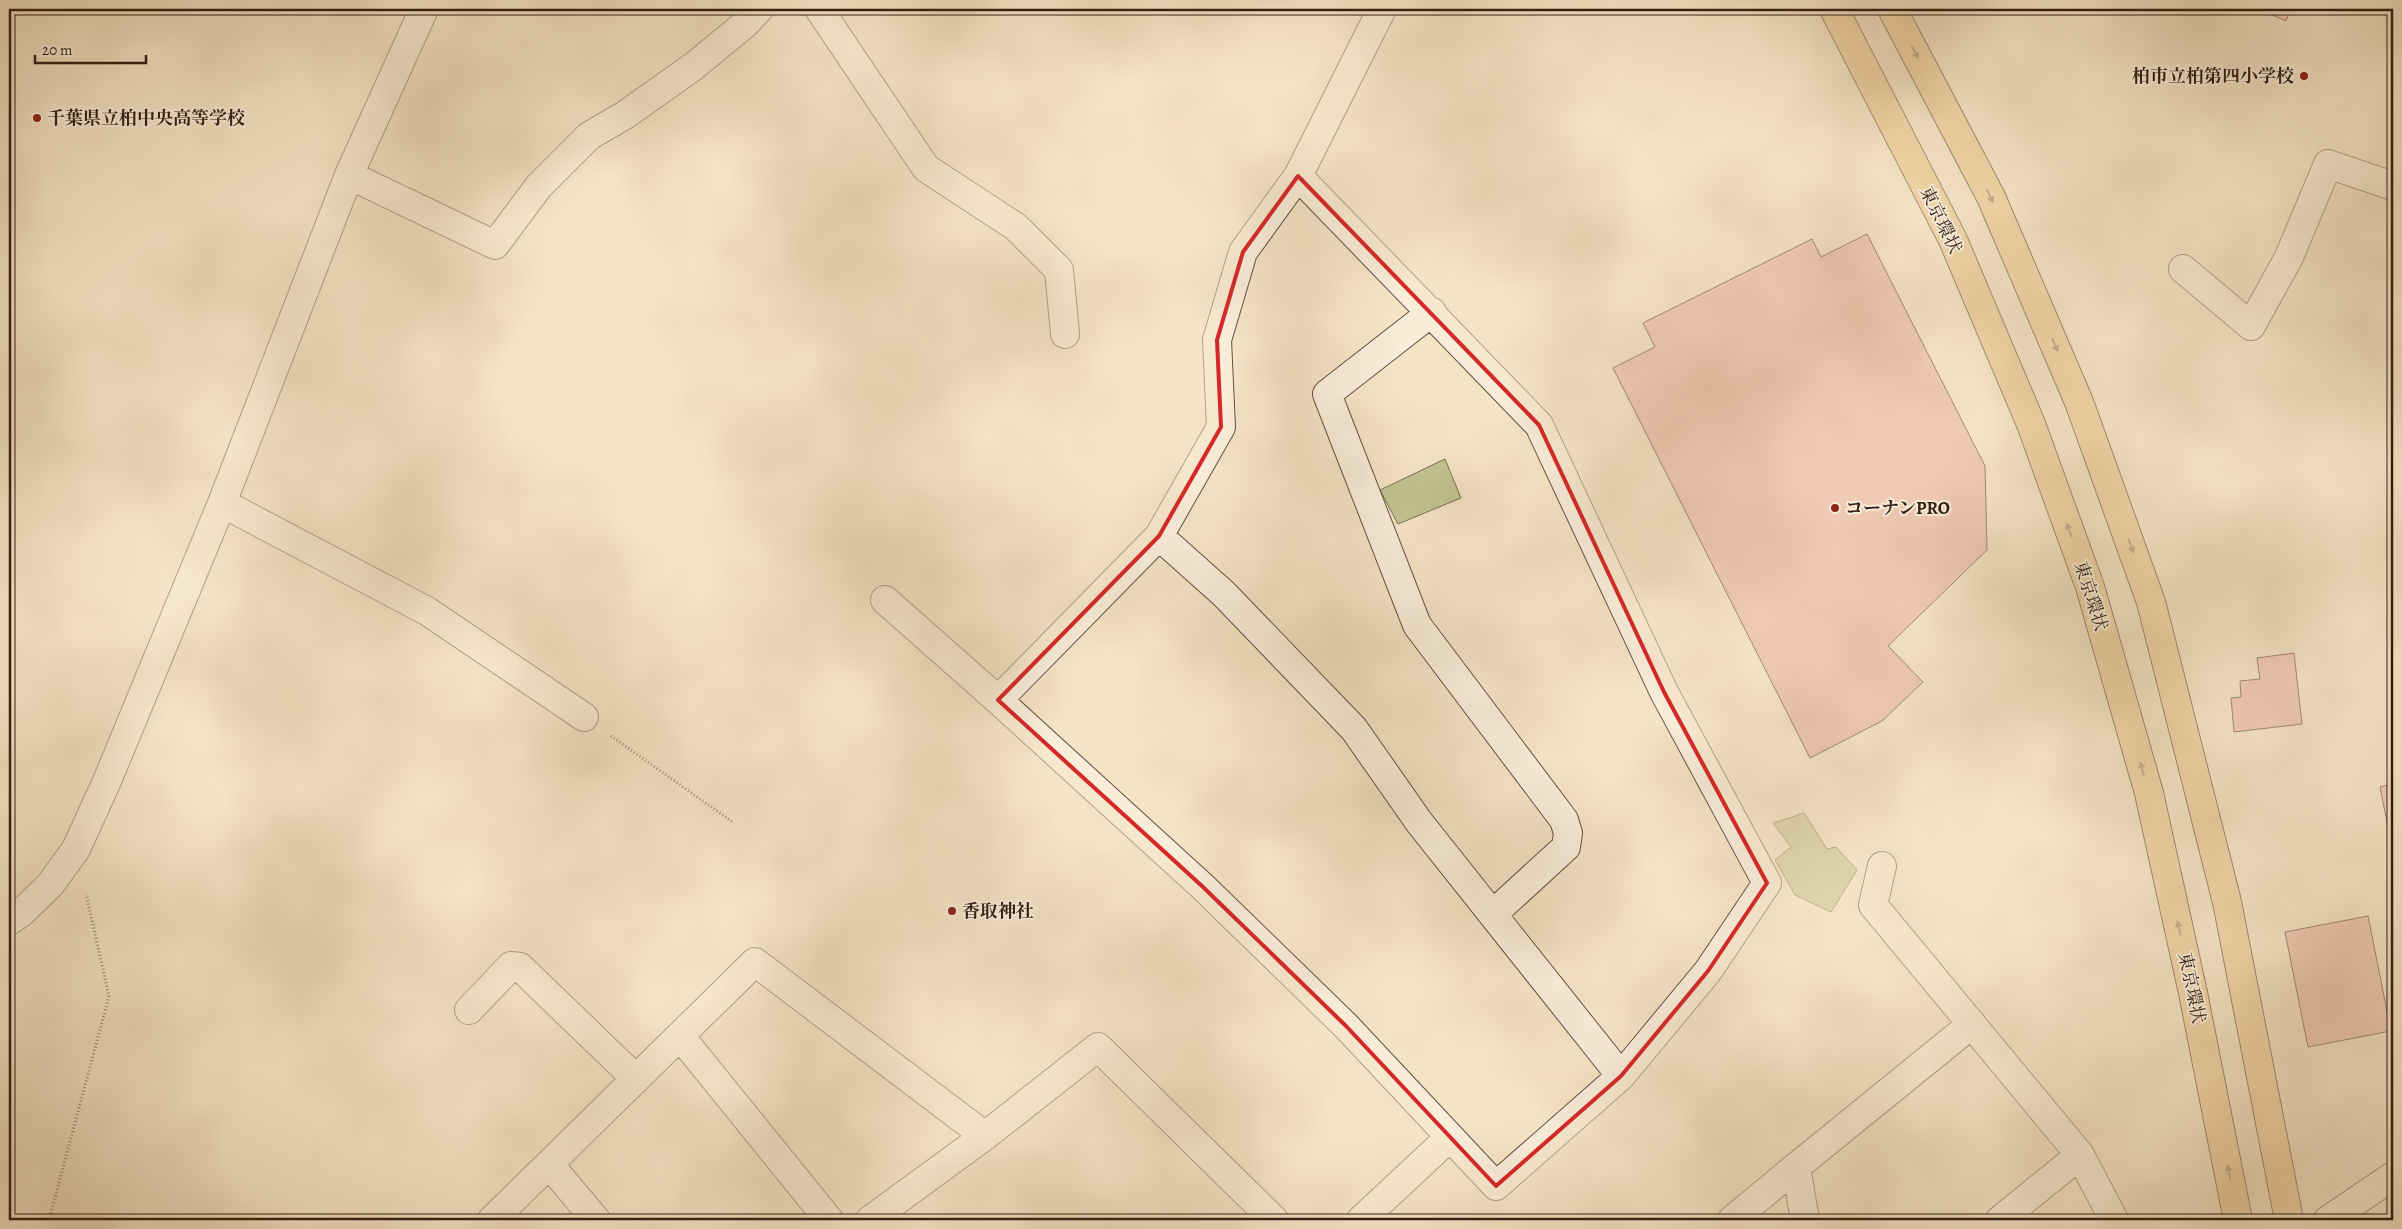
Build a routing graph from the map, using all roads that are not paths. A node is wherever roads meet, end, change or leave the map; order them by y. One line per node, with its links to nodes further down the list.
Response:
1 (424, 9): 7 (street)
2 (759, 9): 7 (street)
3 (819, 9): 12 (street)
4 (1382, 9): 8 (street)
5 (1834, 9): 42 (highway, 東京環状, one-way to 5)
6 (1892, 9): 43 (highway, one-way to 43)
7 (349, 176): 13 (street)
8 (1298, 176): 11 (street); 14 (street)
9 (2393, 186): 10 (street)
10 (2183, 269)
11 (1432, 312): 19 (street); 24 (street)
12 (1065, 334)
13 (222, 503): 17 (street); 20 (street)
14 (1159, 536): 16 (street); 19 (street)
15 (884, 600): 16 (street)
16 (998, 700): 27 (street)
17 (584, 717)
18 (1882, 866): 22 (street)
19 (1494, 914): 24 (street)
20 (9, 921)
21 (469, 1010): 25 (street)
22 (1972, 1024): 28 (street); 30 (street)
23 (680, 1036): 25 (street); 26 (street); 34 (street)
24 (1621, 1076): 27 (street)
25 (636, 1079): 29 (street)
26 (985, 1136): 35 (street); 36 (street)
27 (1450, 1137): 37 (street)
28 (2080, 1155): 40 (street); 41 (street)
29 (549, 1164): 32 (street); 33 (street)
30 (1796, 1167): 38 (street); 39 (street)
31 (2393, 1176): 44 (street)
32 (492, 1220)
33 (596, 1220)
34 (828, 1220)
35 (870, 1220)
36 (1274, 1220)
37 (1361, 1220)
38 (1732, 1220)
39 (1805, 1220)
40 (2000, 1220)
41 (2114, 1220)
42 (2238, 1220)
43 (2289, 1220)
44 (2328, 1220)

